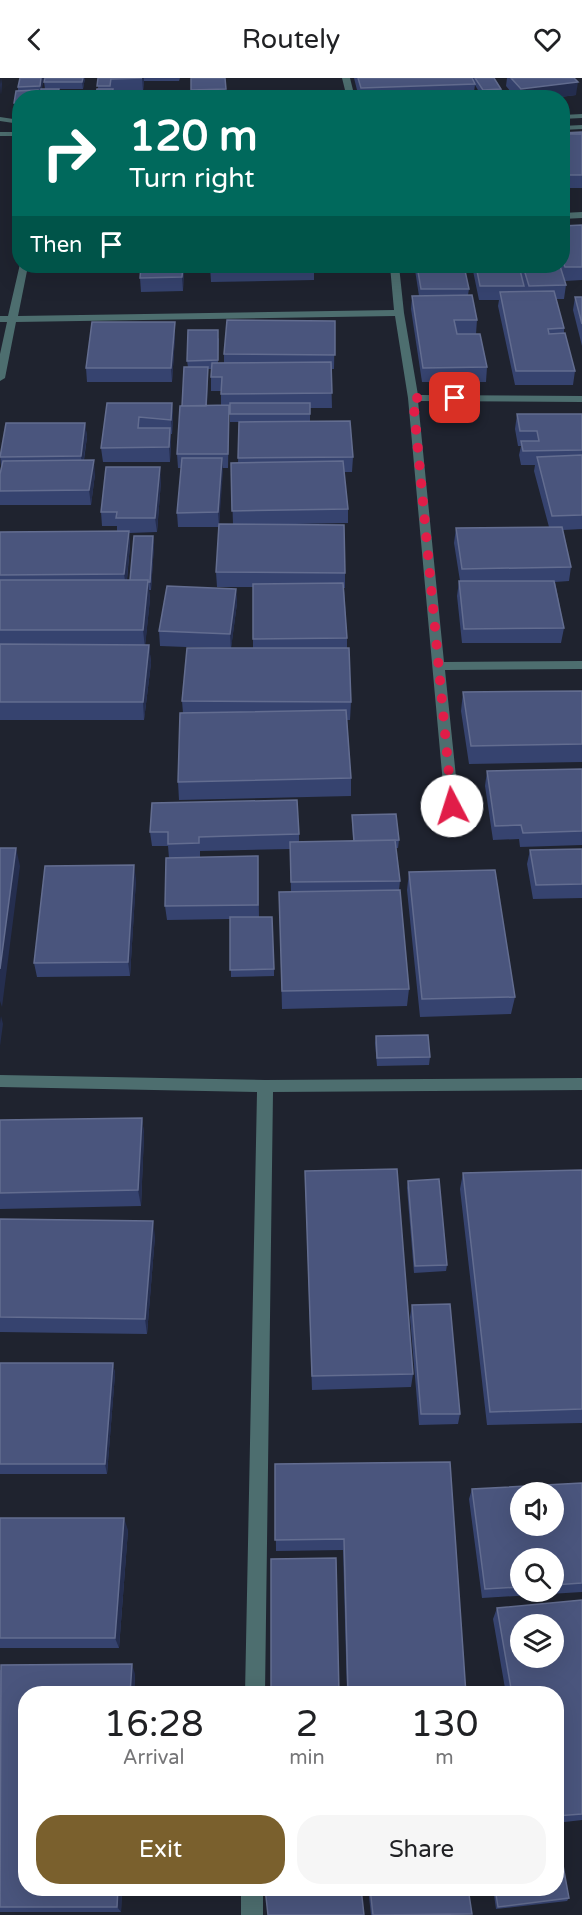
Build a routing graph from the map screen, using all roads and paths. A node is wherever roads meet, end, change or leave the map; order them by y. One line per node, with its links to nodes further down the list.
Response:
1 (22, 273): 5 (street)
2 (396, 273): 3 (street)
3 (399, 313): 5 (street); 7 (street)
4 (0, 319): 5 (street)
5 (13, 319): 6 (street)
6 (0, 378)
7 (413, 398): 8 (street); 10 (street)
8 (582, 399)
9 (582, 665): 10 (street)
10 (440, 666): 11 (street)
11 (452, 806)
12 (0, 1081): 14 (street)
13 (582, 1084): 14 (street)
14 (265, 1086): 15 (street)
15 (255, 1686)
16 (252, 1896): 17 (street)
17 (252, 1915)

